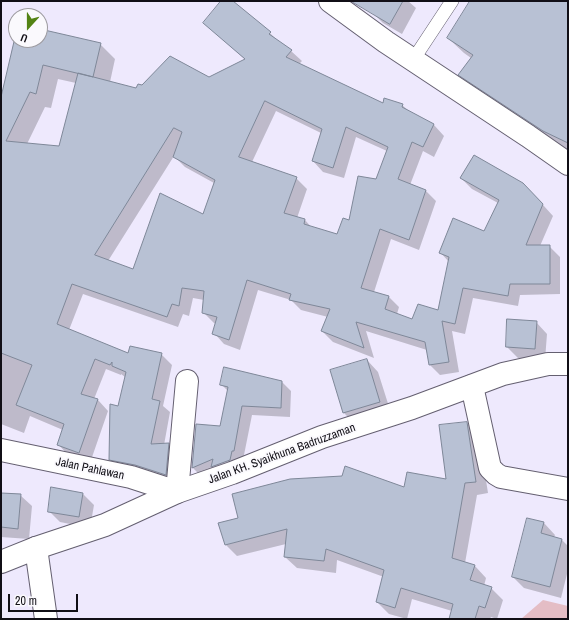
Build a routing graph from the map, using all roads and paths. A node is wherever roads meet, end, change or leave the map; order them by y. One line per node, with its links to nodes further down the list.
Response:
1 (330, 1): 3 (street)
2 (452, 1): 3 (lane)
3 (413, 60): 4 (street)
4 (568, 164)
5 (568, 364): 7 (street, Jalan KH. Syaikhuna Badruzzaman)
6 (187, 381): 10 (street)
7 (472, 386): 9 (street); 10 (street, Jalan KH. Syaikhuna Badruzzaman)
8 (1, 450): 10 (street, Jalan Pahlawan)
9 (568, 489)
10 (177, 492): 11 (street, Jalan KH. Syaikhuna Badruzzaman)
11 (36, 548): 12 (street, Jalan KH. Syaikhuna Badruzzaman); 13 (street)
12 (1, 562)
13 (46, 619)

